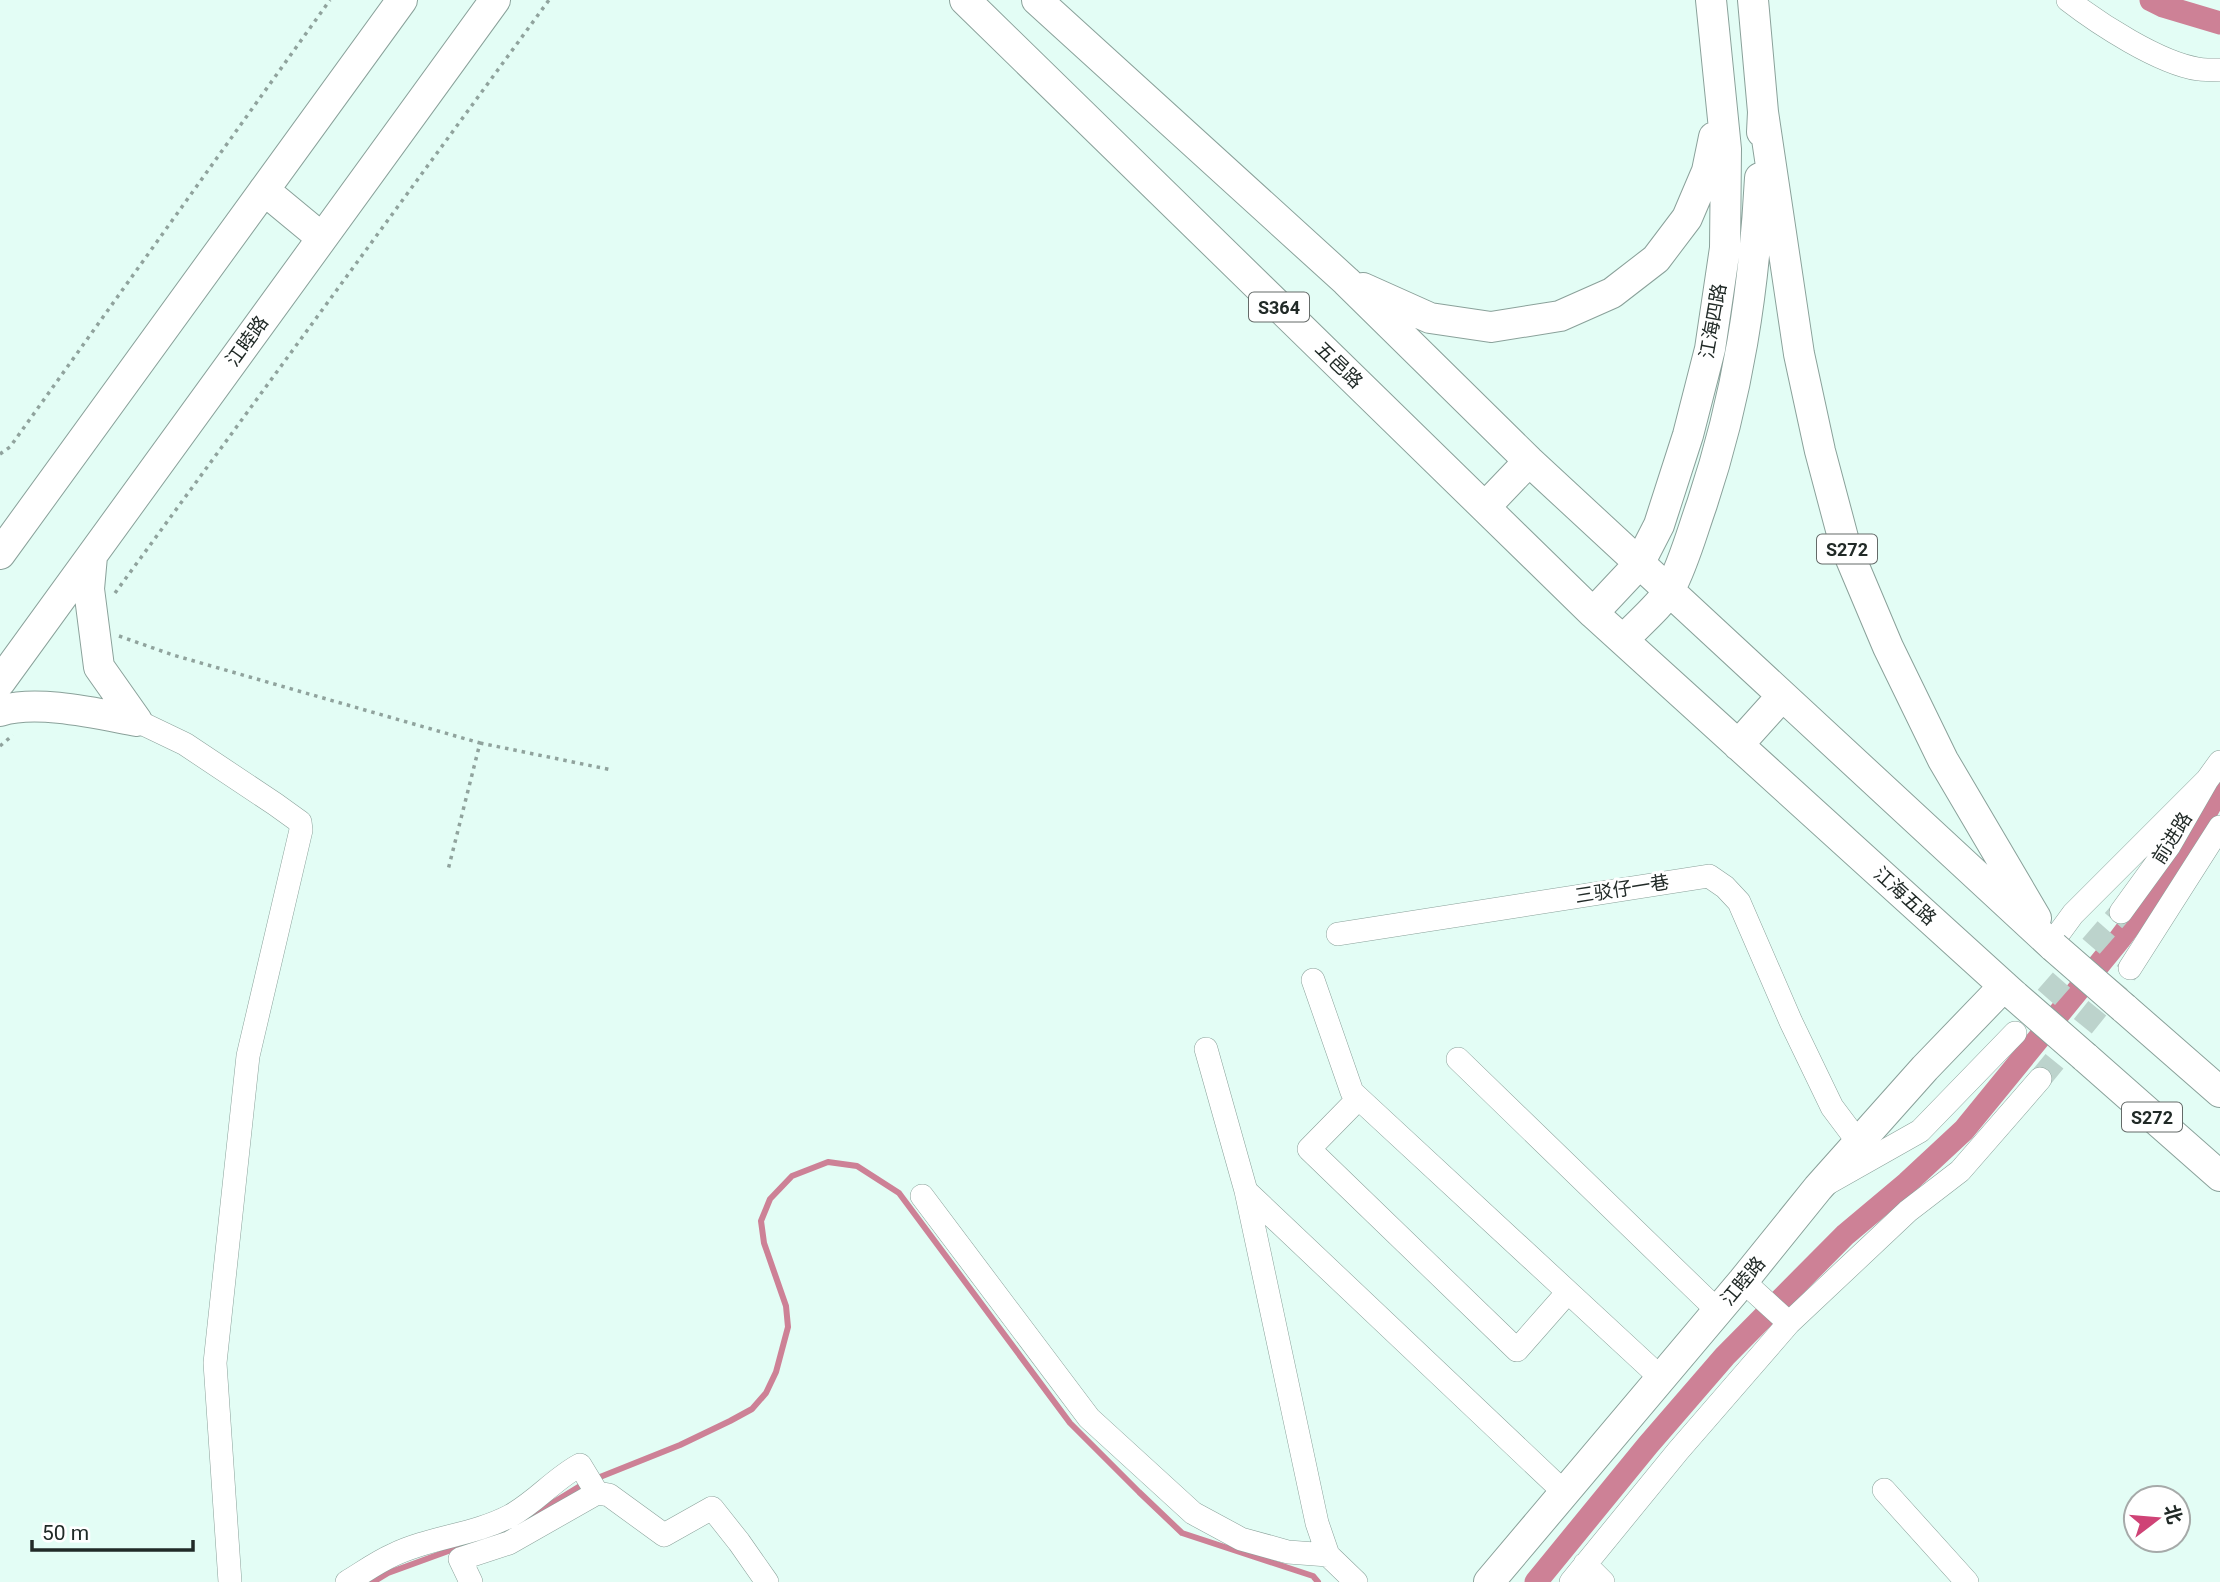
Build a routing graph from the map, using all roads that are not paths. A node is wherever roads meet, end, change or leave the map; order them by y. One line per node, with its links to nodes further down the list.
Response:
1 (402, 0): 11 (main road)
2 (495, 0): 12 (main road, 江睦路)
3 (965, 0): 17 (main road, 五邑路 / S364)
4 (1037, 0): 13 (main road)
5 (1711, 0): 9 (main road, 江海四路)
6 (1753, 0): 10 (main road, 江海四路 / S272)
7 (2068, 0): 8 (street)
8 (2220, 70)
9 (1722, 103): 13 (main road); 14 (main road, 江海四路)
10 (1763, 113): 15 (main road, 江海四路 / S272); 33 (main road, S272)
11 (264, 190): 12 (main road); 18 (main road)
12 (322, 238): 19 (main road, 江睦路)
13 (1346, 281): 16 (main road)
14 (1688, 435): 15 (main road); 20 (main road, 江海四路)
15 (1720, 449): 21 (main road, 江海四路 / S272)
16 (1529, 461): 17 (main road); 20 (main road)
17 (1485, 507): 22 (main road, 五邑路 / S364)
18 (0, 554)
19 (92, 555): 24 (main road, 江睦路); 27 (main road)
20 (1639, 564): 21 (main road, S272); 22 (main road, 江海四路)
21 (1669, 592): 23 (main road, S272); 25 (main road, S272)
22 (1593, 613): 23 (main road, 江海五路 / S272)
23 (1623, 640): 28 (main road, 江海五路 / S272)
24 (0, 682)
25 (1782, 696): 28 (main road); 33 (main road, S272)
26 (0, 711): 27 (main road)
27 (137, 721): 58 (street)
28 (1738, 745): 36 (main road, 江海五路 / S272)
29 (2213, 771): 31 (street, 前进路); 33 (street)
30 (2220, 827): 34 (street)
31 (2121, 912)
32 (1338, 934): 43 (street, 三驳仔一巷)
33 (2052, 945): 41 (main road, S272, bridge)
34 (2130, 968)
35 (1313, 980): 42 (street)
36 (2009, 991): 43 (main road, 江睦路); 44 (main road, 江海五路 / S272, bridge)
37 (2015, 1033): 45 (street)
38 (1206, 1049): 46 (street)
39 (1458, 1059): 50 (street)
40 (2040, 1079): 51 (street)
41 (2220, 1091)
42 (1359, 1099): 49 (street); 49 (street)
43 (1859, 1143): 45 (main road, 江睦路)
44 (2220, 1176)
45 (1818, 1188): 48 (main road, 江睦路)
46 (1246, 1191): 55 (street); 56 (street)
47 (922, 1196): 56 (street)
48 (1743, 1282): 50 (main road, 江睦路); 51 (street)
49 (1568, 1292): 52 (street)
50 (1718, 1311): 52 (main road, 江睦路)
51 (1788, 1323): 57 (street)
52 (1661, 1378): 55 (main road, 江睦路)
53 (1884, 1490): 65 (street)
54 (596, 1492): 59 (street); 60 (street); 61 (street)
55 (1565, 1493): 63 (main road, 江睦路)
56 (1328, 1555): 62 (street)
57 (1578, 1573): 64 (street)
58 (230, 1582)
59 (347, 1582)
60 (471, 1582)
61 (766, 1582)
62 (1356, 1582)
63 (1490, 1582)
64 (1603, 1582)
65 (1967, 1582)

